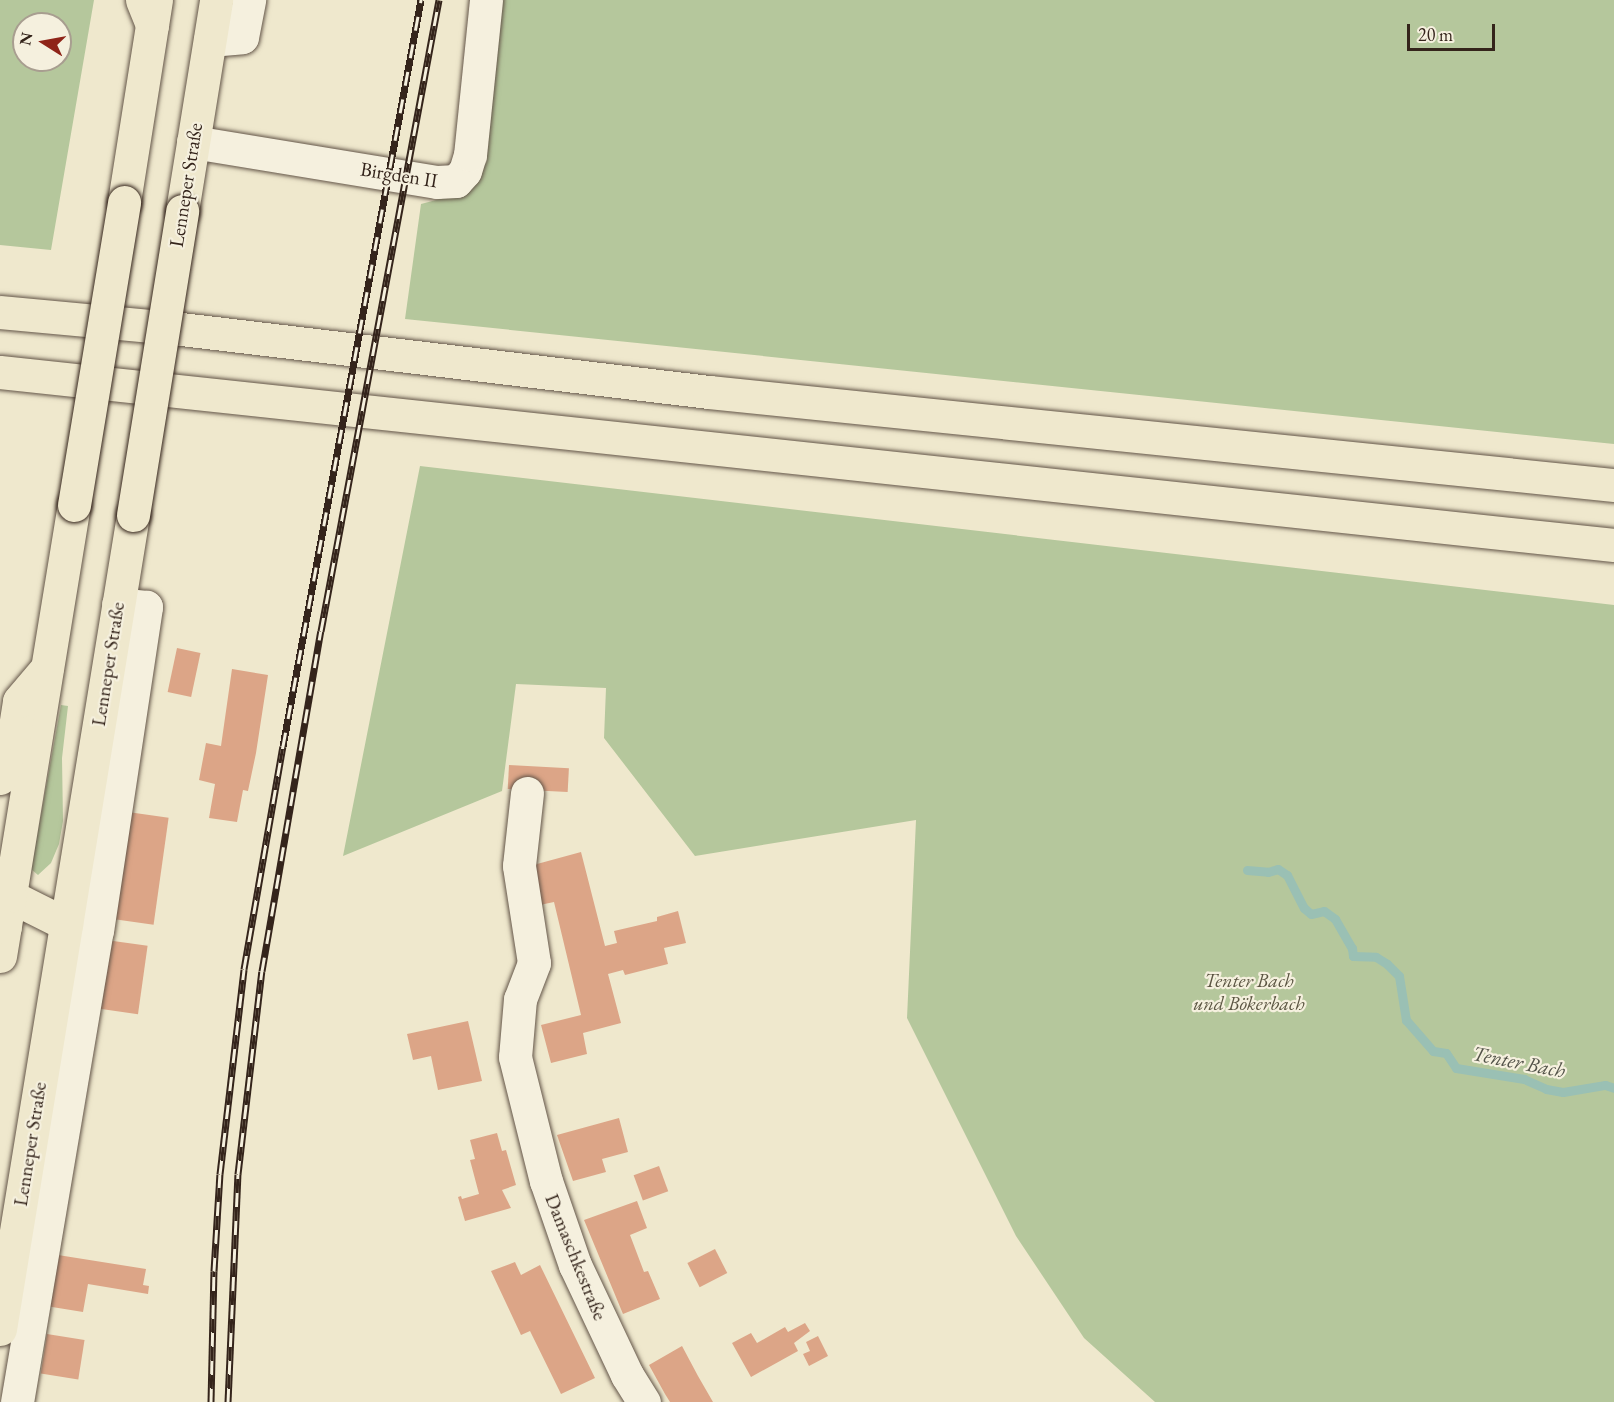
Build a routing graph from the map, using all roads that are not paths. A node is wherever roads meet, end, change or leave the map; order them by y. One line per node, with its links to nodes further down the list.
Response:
1 (216, 0): 5 (main road, Lenneper Straße)
2 (249, 0): 5 (street)
3 (486, 0): 6 (street, Birgden II)
4 (150, 8): 12 (main road, bridge)
5 (210, 40): 6 (main road, Lenneper Straße)
6 (193, 142): 11 (main road, Lenneper Straße, bridge)
7 (0, 312): 9 (main road)
8 (0, 372): 10 (main road)
9 (1614, 485)
10 (1614, 545)
11 (118, 604): 16 (main road, Lenneper Straße); 18 (street)
12 (47, 668): 13 (main road); 15 (main road)
13 (0, 778)
14 (527, 793): 19 (street, Damaschkestraße)
15 (3, 920): 16 (main road)
16 (66, 924): 17 (main road, Lenneper Straße)
17 (0, 1329)
18 (17, 1402)
19 (644, 1402)

